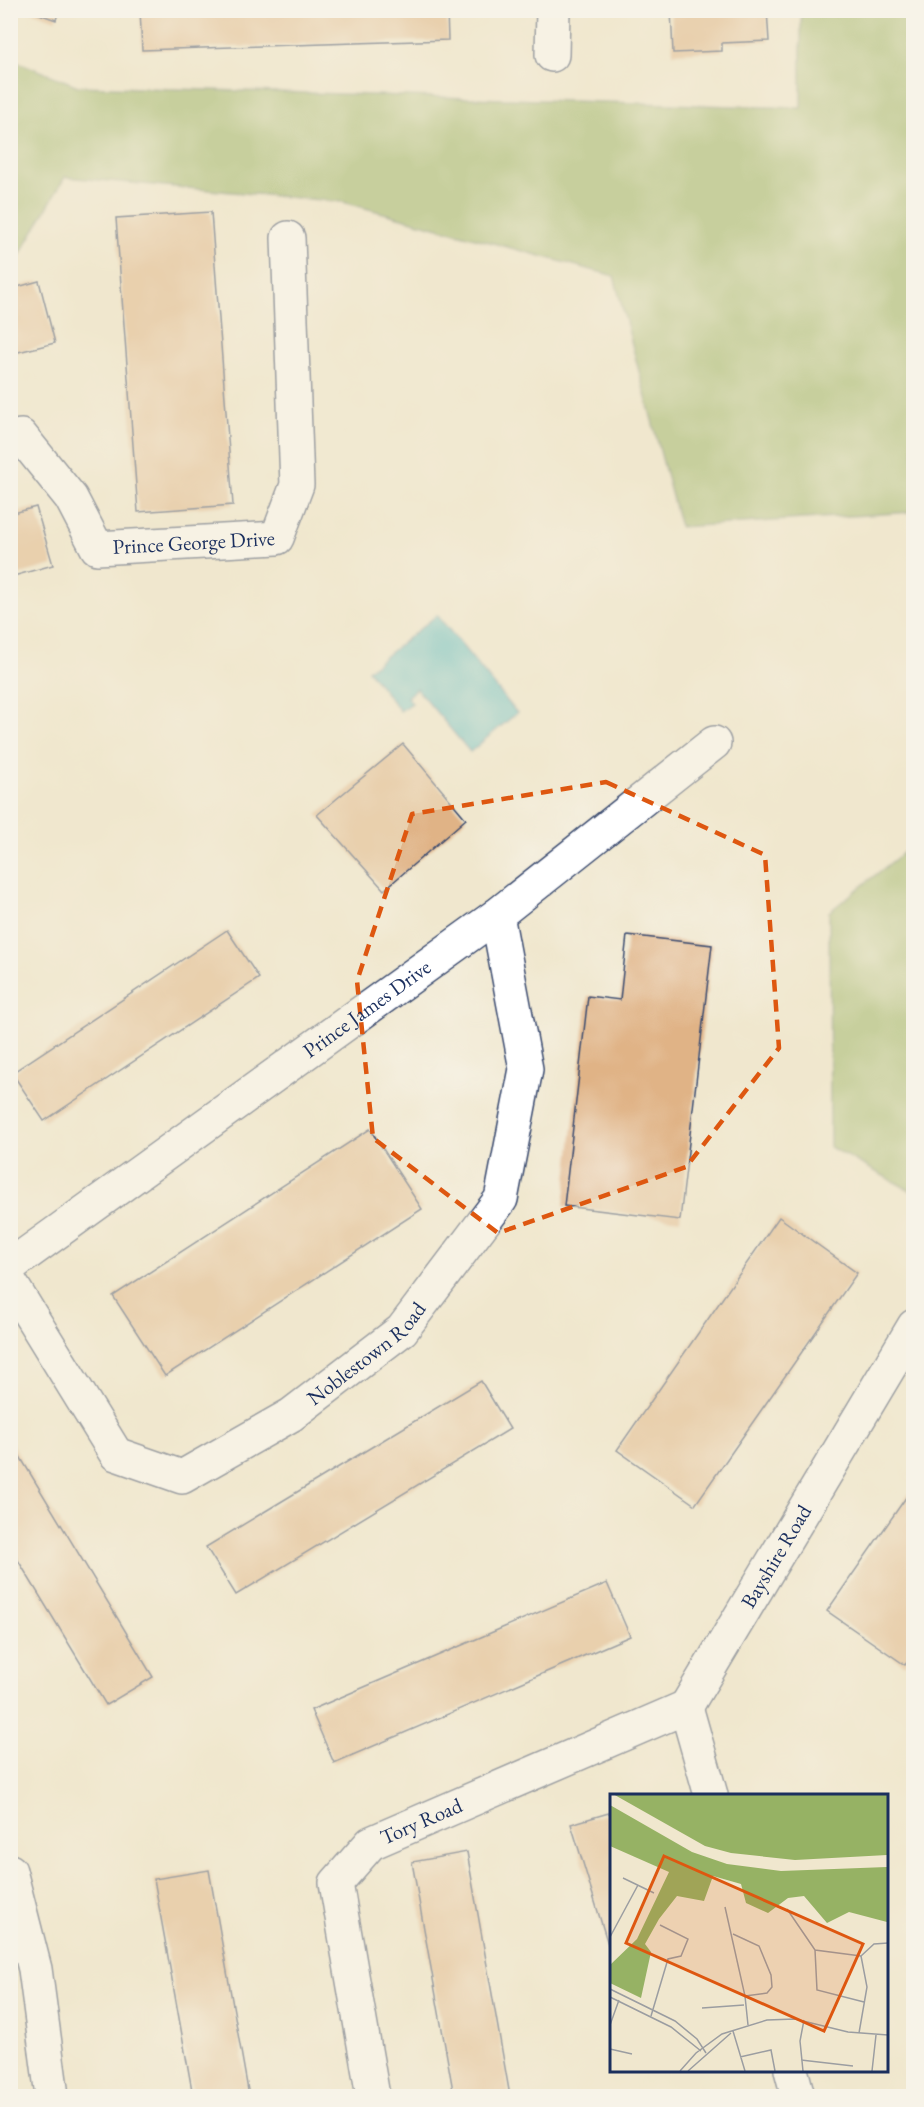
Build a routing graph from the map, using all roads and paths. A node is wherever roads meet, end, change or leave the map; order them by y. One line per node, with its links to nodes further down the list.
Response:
1 (554, 10): 2 (street)
2 (552, 55)
3 (288, 238): 4 (street, Prince George Drive)
4 (10, 438)
5 (714, 743): 6 (street, Prince James Drive)
6 (497, 915): 7 (street, Prince James Drive); 8 (street, Noblestown Road)
7 (10, 1266)
8 (10, 1282)
9 (914, 1326): 10 (street, Bayshire Road)
10 (686, 1707): 11 (street); 15 (street, Tory Road)
11 (711, 1794)
12 (12, 1886): 14 (street)
13 (791, 2071): 16 (street)
14 (52, 2097)
15 (373, 2097)
16 (798, 2097)

